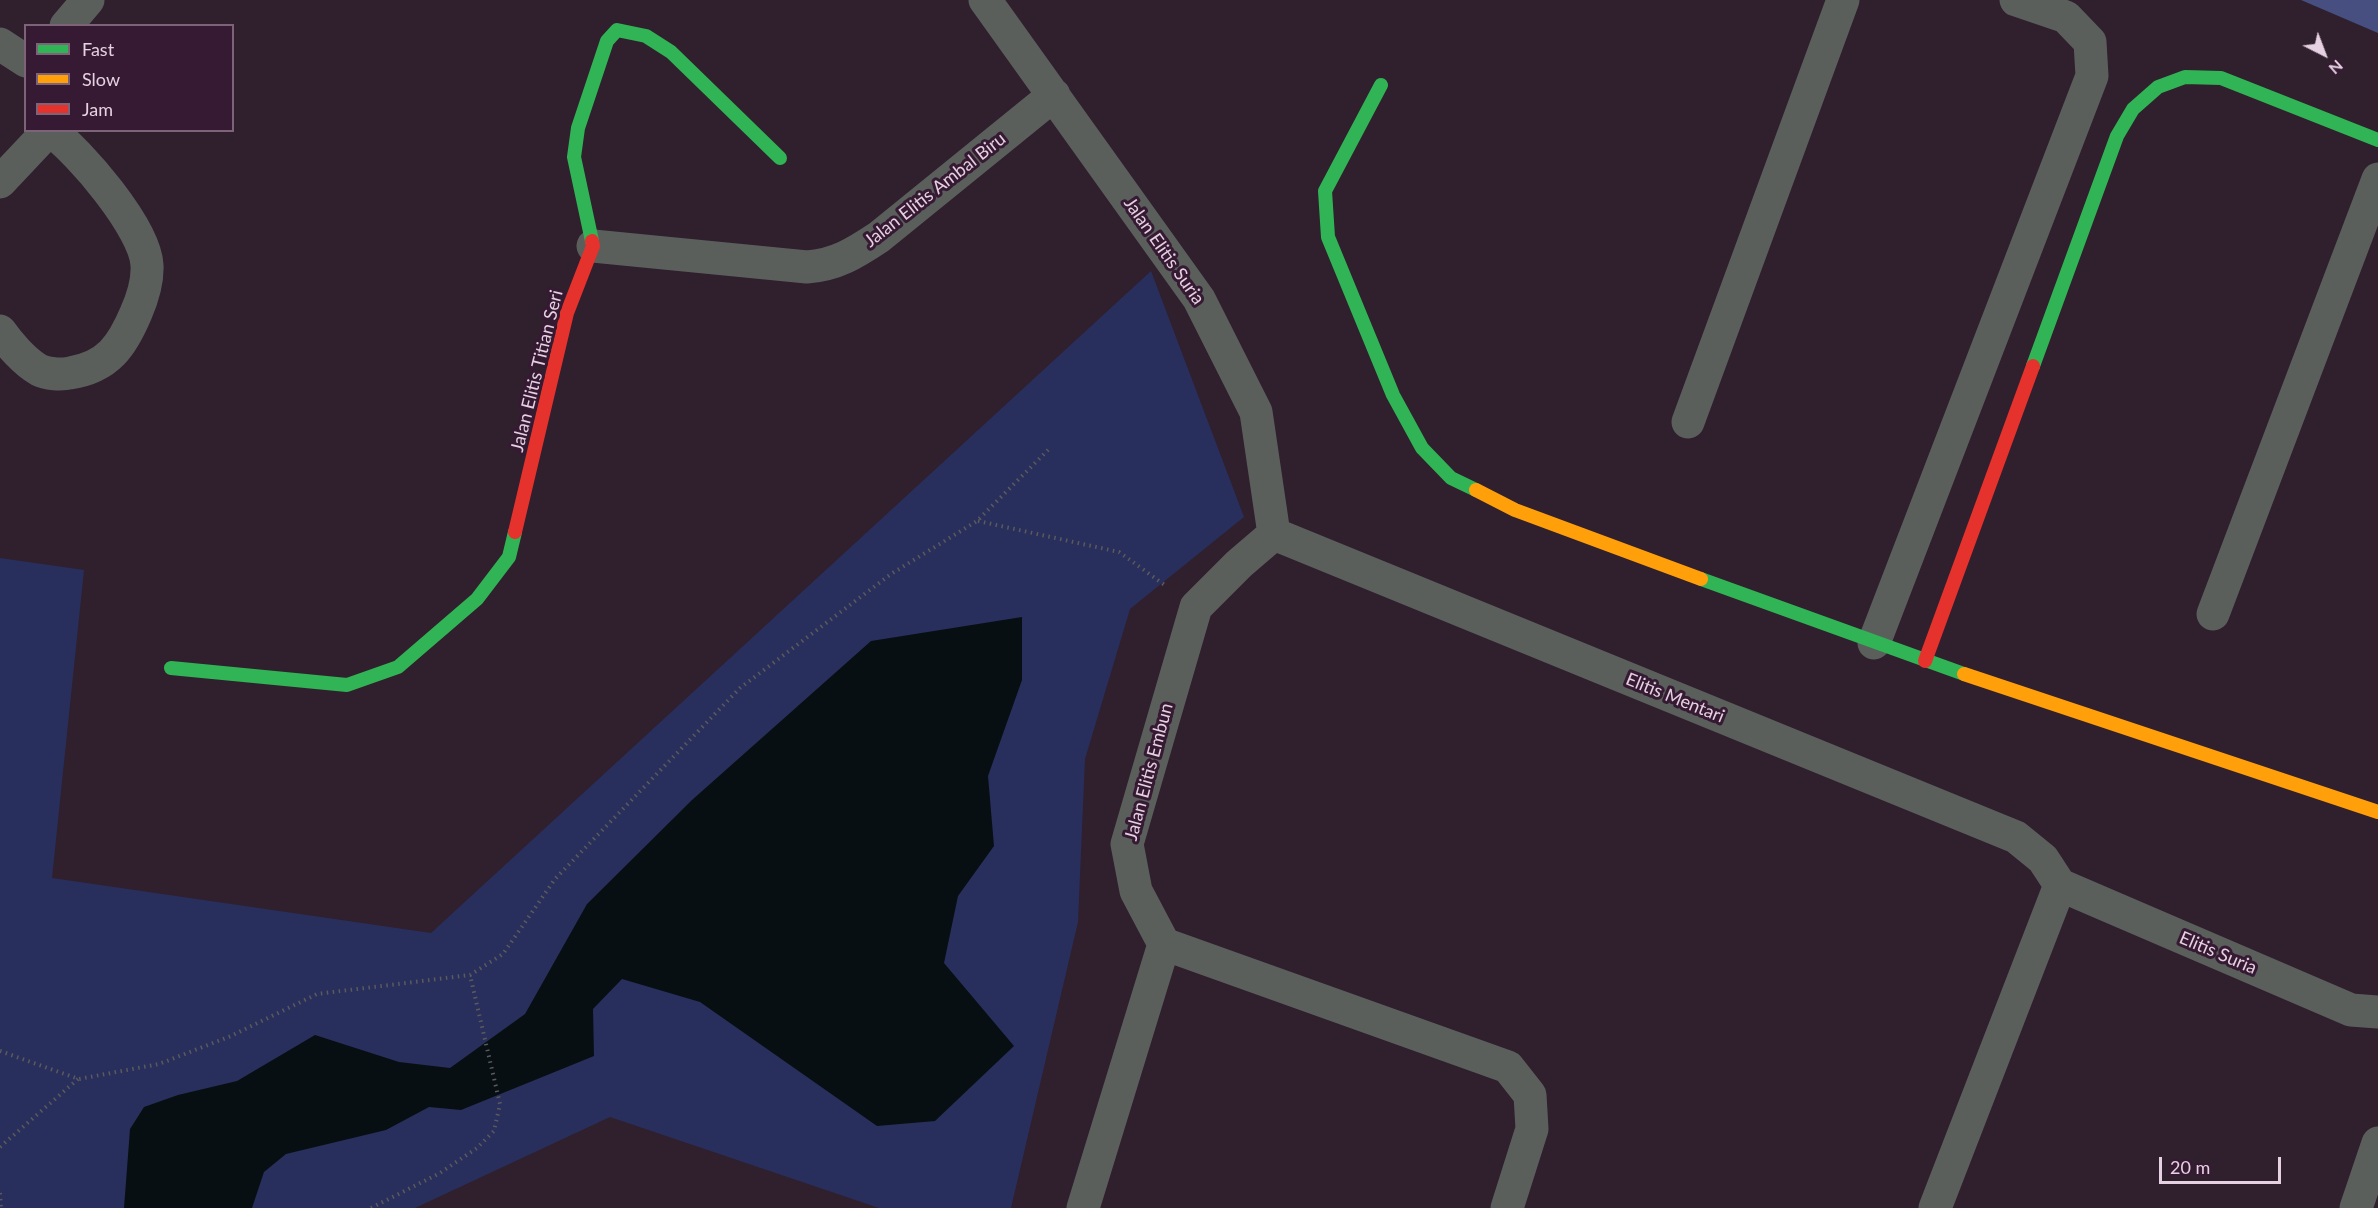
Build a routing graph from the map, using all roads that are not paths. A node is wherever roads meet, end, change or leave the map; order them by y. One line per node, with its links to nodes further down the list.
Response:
1 (88, 0): 5 (street)
2 (985, 0): 9 (street, Jalan Elitis Suria)
3 (1842, 0): 18 (street)
4 (2016, 0): 21 (street)
5 (68, 24)
6 (0, 44): 7 (street)
7 (24, 61)
8 (1381, 86): 21 (street)
9 (1054, 95): 16 (street, Jalan Elitis Ambal Biru); 19 (street, Jalan Elitis Suria)
10 (47, 132): 15 (street)
11 (51, 132): 17 (street)
12 (2378, 140): 22 (street)
13 (780, 158): 16 (street)
14 (2378, 179): 20 (street)
15 (0, 182)
16 (592, 246): 23 (street, Jalan Elitis Titian Seri)
17 (0, 331)
18 (1688, 422)
19 (1274, 534): 25 (street, Elitis Mentari); 26 (street, Jalan Elitis Embun)
20 (2213, 614)
21 (1874, 643): 22 (street)
22 (1924, 661): 24 (street)
23 (171, 668)
24 (2378, 812)
25 (2060, 885): 27 (street, Elitis Suria); 31 (street)
26 (1164, 944): 29 (street); 30 (street)
27 (2378, 1012)
28 (2378, 1143): 32 (street)
29 (1083, 1208)
30 (1507, 1208)
31 (1935, 1208)
32 (2356, 1208)

